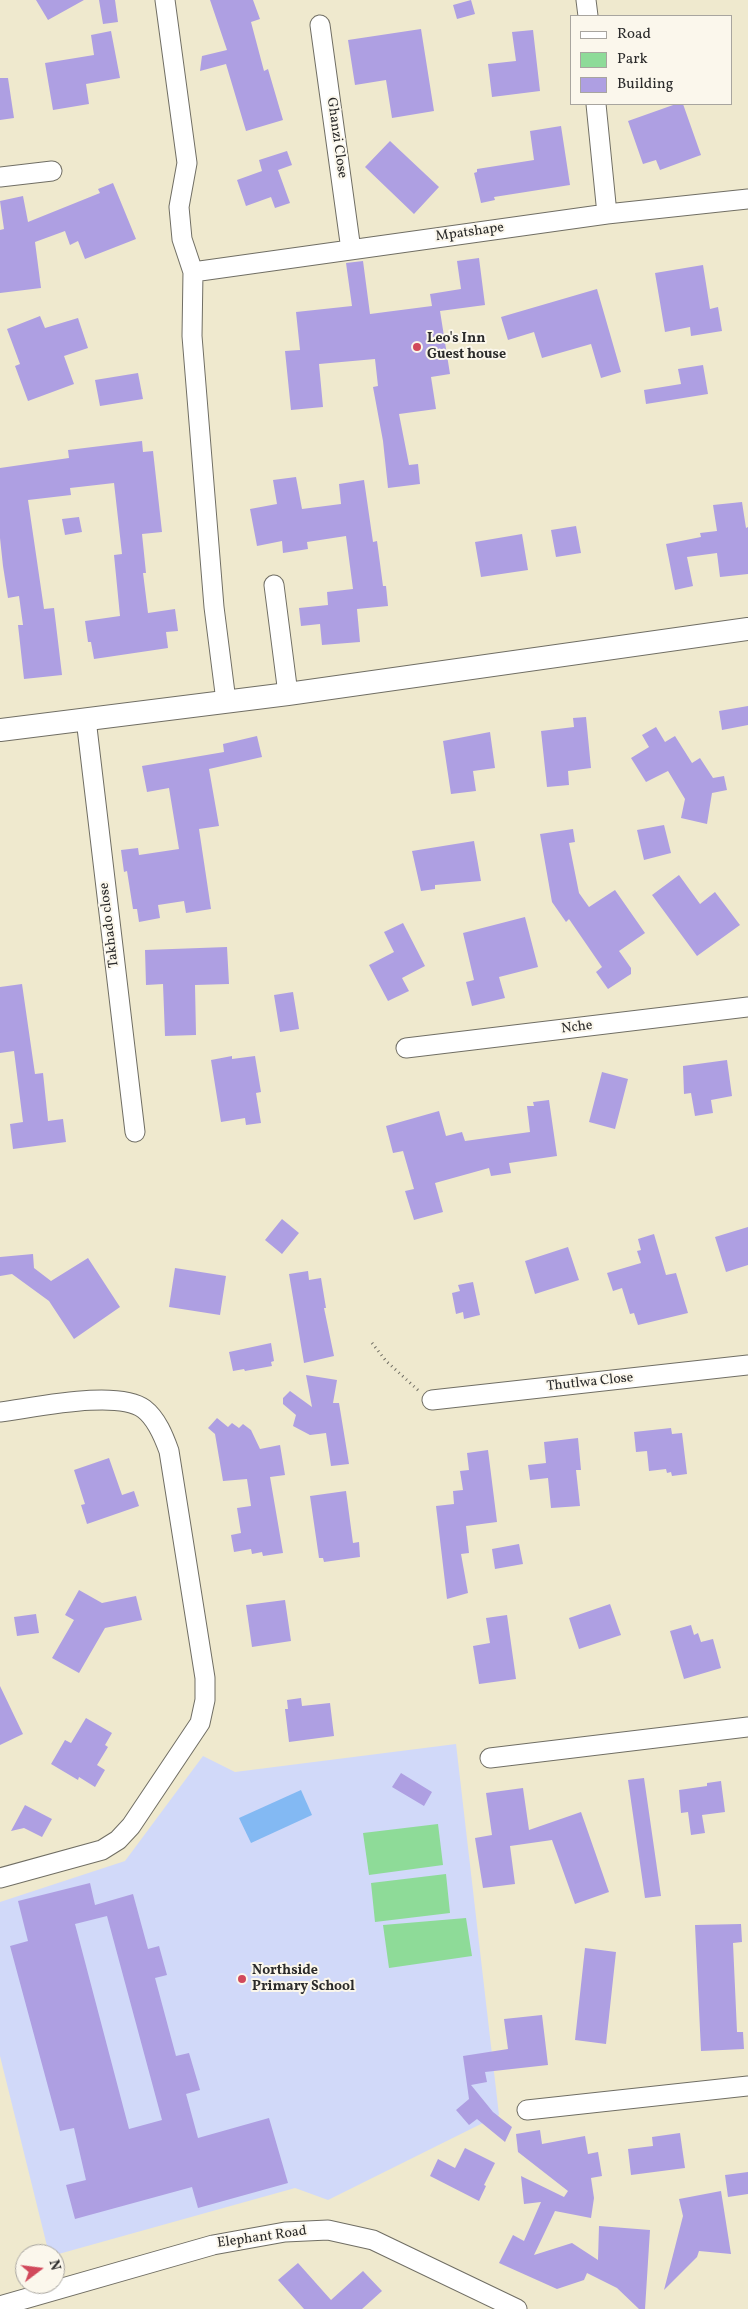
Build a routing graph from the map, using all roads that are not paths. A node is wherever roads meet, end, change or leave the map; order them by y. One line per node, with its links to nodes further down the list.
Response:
1 (165, 0): 11 (street)
2 (586, 0): 3 (street)
3 (588, 15)
4 (320, 25): 10 (street, Ghanzi Close)
5 (596, 105): 9 (street)
6 (52, 171): 7 (street)
7 (0, 177)
8 (748, 199): 9 (street, Mpatshape)
9 (607, 214): 10 (street, Mpatshape)
10 (351, 250): 11 (street, Mpatshape)
11 (193, 272): 15 (street)
12 (274, 584): 14 (street)
13 (748, 629): 14 (street)
14 (288, 694): 15 (street)
15 (226, 701): 16 (street)
16 (86, 719): 17 (street); 20 (street, Takhado close)
17 (0, 730)
18 (748, 1007): 19 (street, Nche)
19 (406, 1048)
20 (135, 1132)
21 (748, 1366): 22 (street, Thutlwa Close)
22 (432, 1400)
23 (0, 1412): 26 (street)
24 (748, 1727): 25 (street)
25 (490, 1758)
26 (0, 1878)
27 (748, 2086): 28 (street)
28 (527, 2110)
29 (0, 2306): 30 (street, Elephant Road)
30 (516, 2309)

